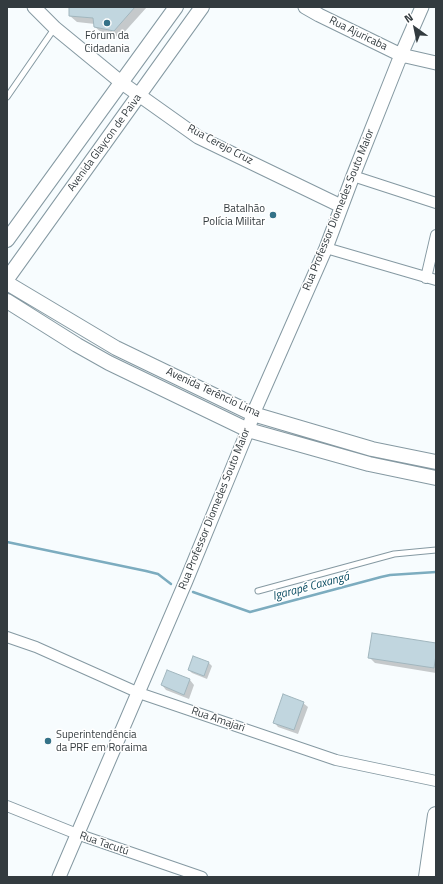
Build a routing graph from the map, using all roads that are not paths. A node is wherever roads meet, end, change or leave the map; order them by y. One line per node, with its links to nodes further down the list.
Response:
1 (34, 7): 6 (street, Rua Cerejo Cruz)
2 (176, 7): 9 (main road, Avenida Glaycon de Paiva)
3 (202, 7): 10 (main road, Avenida Glaycon de Paiva)
4 (305, 7): 7 (street, Rua Ajuricaba)
5 (422, 7): 7 (street, Rua Professor Diomedes Souto Maior)
6 (55, 28): 9 (street, Rua Cerejo Cruz); 11 (lane)
7 (401, 55): 8 (street, Rua Ajuricaba); 12 (street, Rua Professor Diomedes Souto Maior)
8 (436, 63)
9 (122, 83): 10 (street, Rua Cerejo Cruz); 16 (main road, Avenida Glaycon de Paiva)
10 (139, 96): 14 (street, Rua Cerejo Cruz); 18 (main road, Avenida Glaycon de Paiva)
11 (7, 97)
12 (353, 176): 13 (street); 14 (street, Rua Professor Diomedes Souto Maior)
13 (436, 203)
14 (342, 206): 17 (street, Rua Professor Diomedes Souto Maior)
15 (436, 235): 19 (street)
16 (7, 240)
17 (326, 248): 19 (street); 24 (street, Rua Professor Diomedes Souto Maior)
18 (7, 279)
19 (431, 279)
20 (7, 283): 22 (main road, Avenida Terêncio Lima)
21 (7, 301): 23 (main road, Avenida Terêncio Lima)
22 (86, 331): 23 (main road); 24 (main road, Avenida Terêncio Lima)
23 (77, 344): 25 (main road, Avenida Terêncio Lima)
24 (253, 414): 25 (street, Rua Professor Diomedes Souto Maior); 26 (main road, Avenida Terêncio Lima)
25 (248, 430): 27 (main road, Avenida Terêncio Lima); 31 (street, Rua Professor Diomedes Souto Maior)
26 (436, 462)
27 (436, 478)
28 (436, 550): 29 (lane)
29 (258, 591)
30 (7, 637): 31 (street, Rua Amajari)
31 (138, 693): 32 (street, Rua Amajari); 35 (street, Rua Professor Diomedes Souto Maior)
32 (436, 781)
33 (7, 806): 35 (street, Rua Tacutú)
34 (436, 815): 38 (main road)
35 (77, 834): 36 (street, Rua Professor Diomedes Souto Maior); 37 (street, Rua Tacutú)
36 (59, 877)
37 (202, 877)
38 (427, 877)

